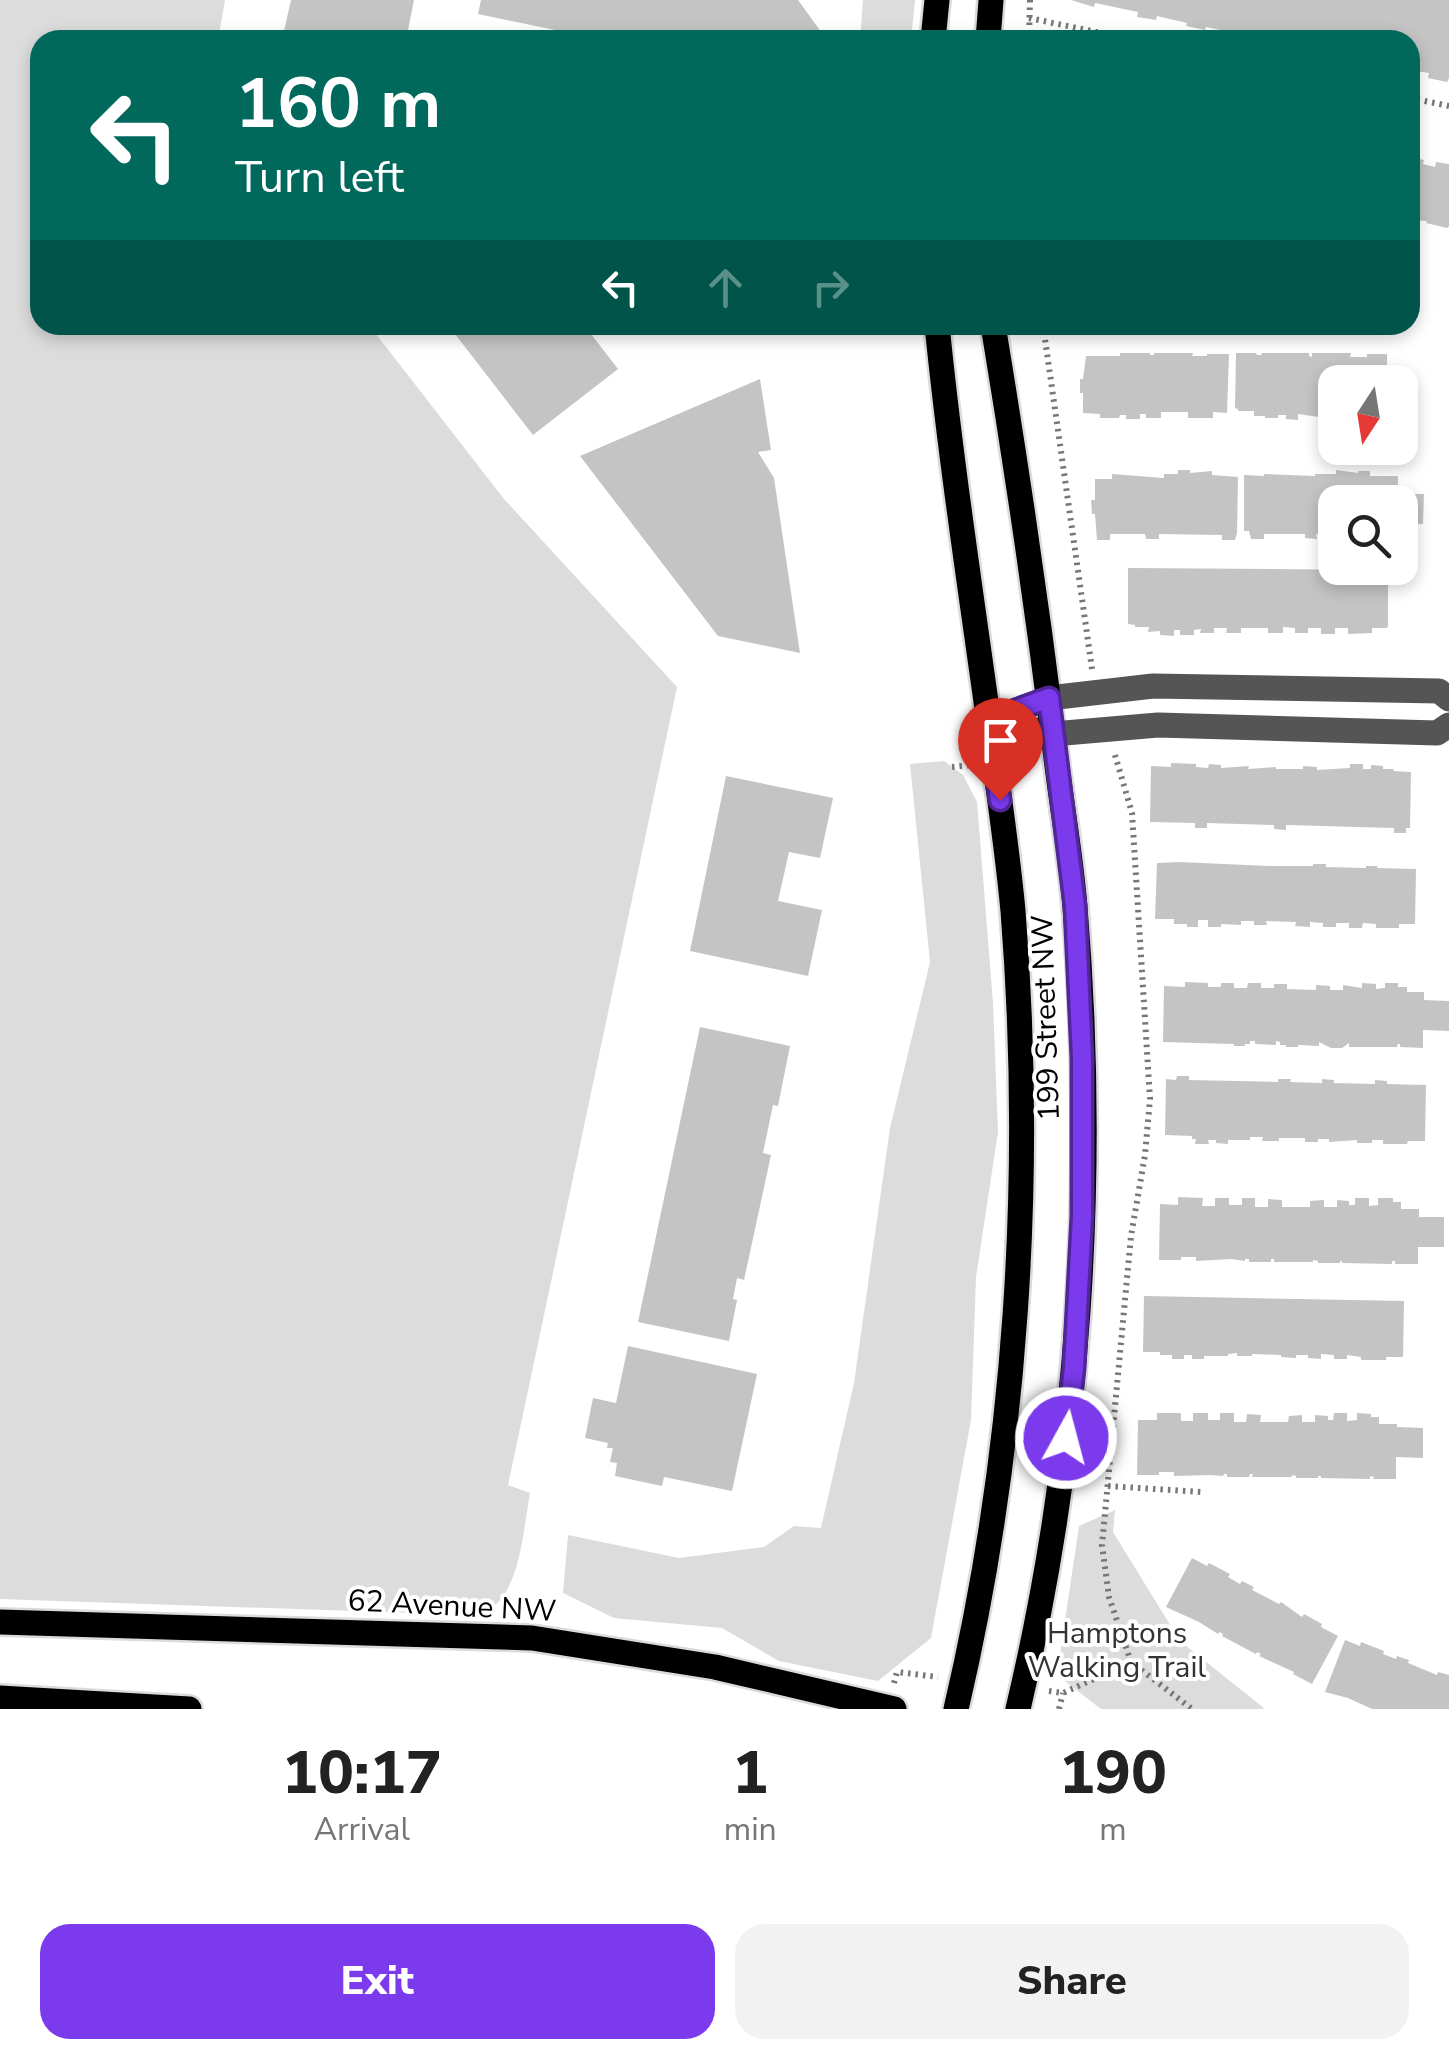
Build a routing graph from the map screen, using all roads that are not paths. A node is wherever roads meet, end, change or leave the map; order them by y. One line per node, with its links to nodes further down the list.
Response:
1 (937, 0): 3 (main road)
2 (990, 0): 4 (main road)
3 (934, 30)
4 (988, 30)
5 (938, 335): 9 (main road, 199 Street NW)
6 (995, 335): 7 (main road, 199 Street NW)
7 (1049, 698): 8 (lane); 9 (lane); 11 (main road, 199 Street NW)
8 (1449, 699)
9 (988, 720): 11 (lane); 16 (main road, 199 Street NW)
10 (1449, 724): 11 (lane)
11 (1053, 734): 17 (main road, 199 Street NW)
12 (0, 1622): 15 (main road, 62 Avenue NW)
13 (0, 1698): 14 (main road)
14 (189, 1709)
15 (894, 1709)
16 (956, 1709)
17 (1018, 1709)

